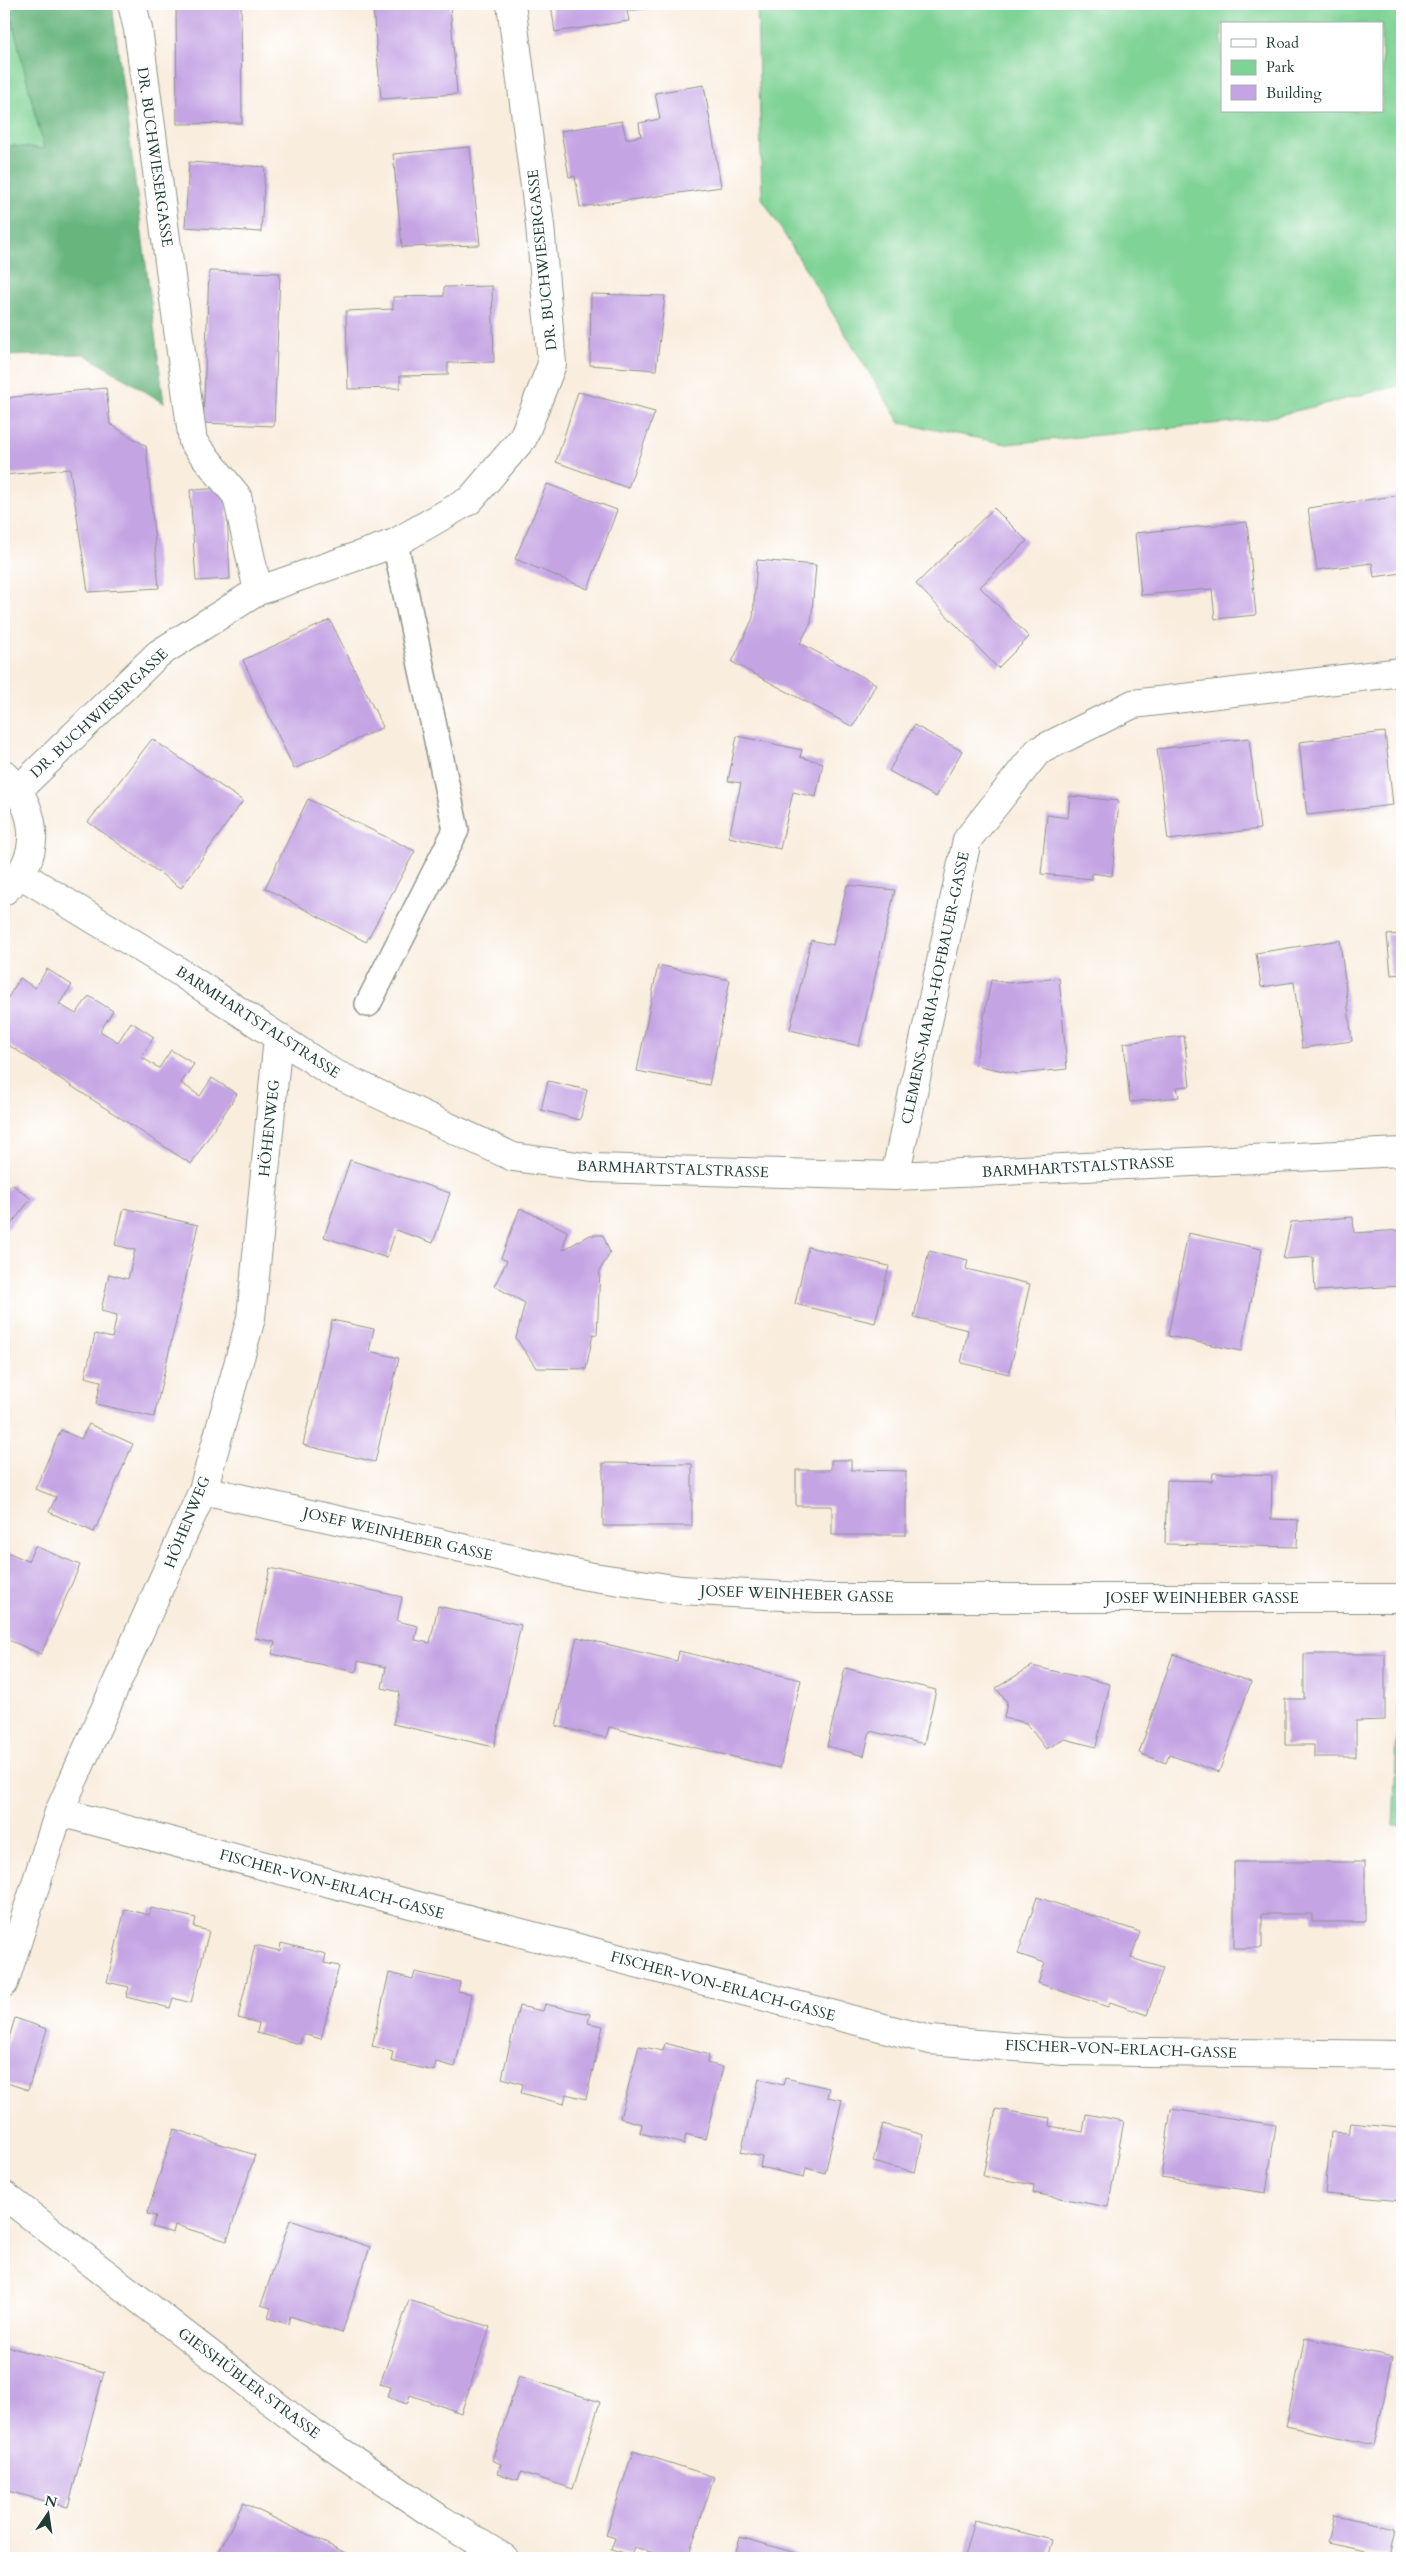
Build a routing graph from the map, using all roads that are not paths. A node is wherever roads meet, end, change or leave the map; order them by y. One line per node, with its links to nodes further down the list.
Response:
1 (132, 4): 4 (street, DR. BUCHWIESERGASSE)
2 (511, 4): 3 (street, DR. BUCHWIESERGASSE)
3 (395, 543): 4 (street, DR. BUCHWIESERGASSE); 8 (lane)
4 (258, 591): 6 (street, DR. BUCHWIESERGASSE)
5 (1402, 672): 11 (street, CLEMENS-MARIA-HOFBAUER-GASSE)
6 (11, 781): 7 (street, DR. BUCHWIESERGASSE)
7 (12, 883): 9 (street, BARMHARTSTALSTRASSE)
8 (368, 1004)
9 (278, 1037): 11 (street, BARMHARTSTALSTRASSE); 12 (street, HÖHENWEG)
10 (1402, 1152): 11 (street, BARMHARTSTALSTRASSE)
11 (895, 1176)
12 (203, 1490): 13 (street, JOSEF WEINHEBER GASSE); 14 (street, HÖHENWEG)
13 (1402, 1598)
14 (59, 1812): 15 (street, HÖHENWEG); 16 (street, FISCHER-VON-ERLACH-GASSE)
15 (4, 1983)
16 (1402, 2055)
17 (4, 2195): 18 (street, GIESSHÜBLER STRASSE)
18 (504, 2558)

